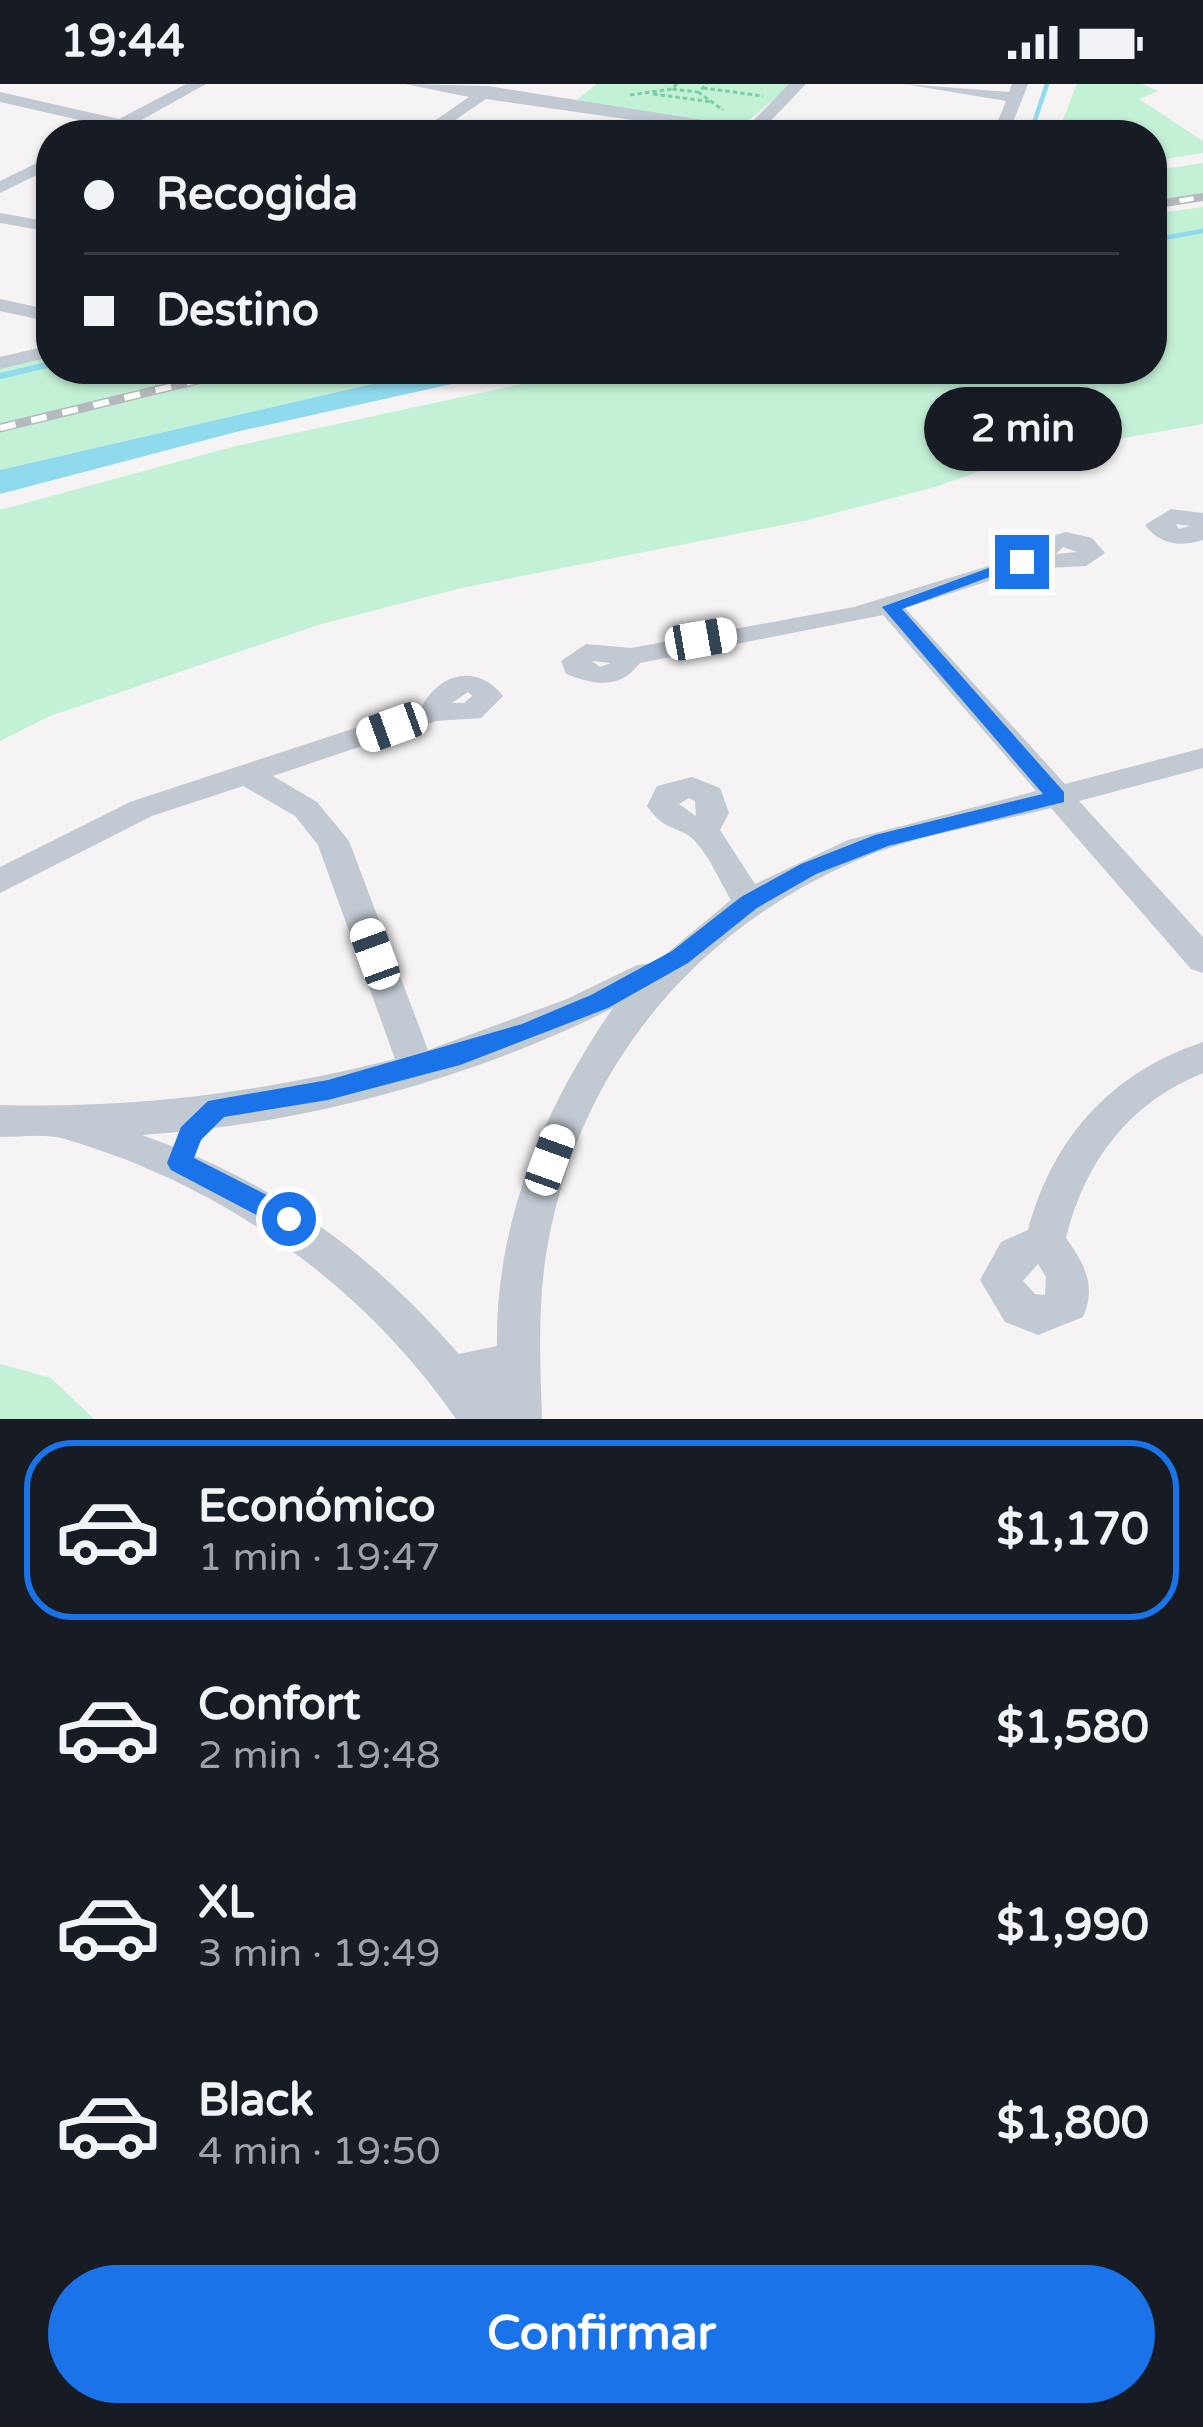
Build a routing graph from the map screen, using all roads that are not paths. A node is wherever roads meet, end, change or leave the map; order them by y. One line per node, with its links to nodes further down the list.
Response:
1 (198, 84): 9 (street)
2 (412, 84): 5 (street)
3 (798, 84): 12 (street)
4 (912, 84): 6 (street)
5 (490, 89): 10 (street); 11 (street)
6 (1016, 90): 13 (street)
7 (0, 97): 8 (street)
8 (74, 120)
9 (130, 120)
10 (444, 120)
11 (669, 120)
12 (763, 120)
13 (1005, 120)
14 (36, 169): 15 (street)
15 (0, 188)
16 (0, 218): 17 (street)
17 (36, 224)
18 (0, 305): 19 (street)
19 (36, 313)
20 (36, 355): 21 (street)
21 (0, 363)
22 (1042, 556): 23 (street)
23 (890, 607): 24 (street); 28 (street)
24 (631, 656)
25 (434, 712): 27 (street)
26 (1203, 758): 28 (street)
27 (248, 775): 30 (street); 37 (street)
28 (1057, 797): 31 (street); 33 (street)
29 (704, 830): 31 (street)
30 (0, 881)
31 (749, 902): 32 (street)
32 (680, 957): 34 (street); 35 (street)
33 (1203, 960)
34 (551, 1022): 35 (street); 37 (street)
35 (594, 1056): 43 (street)
36 (1203, 1057): 42 (street)
37 (416, 1067): 38 (street)
38 (217, 1108): 40 (street); 41 (street)
39 (0, 1121): 40 (street)
40 (72, 1127): 41 (street)
41 (180, 1163): 44 (street)
42 (1045, 1241)
43 (517, 1358): 44 (street); 46 (street)
44 (450, 1375): 45 (street)
45 (482, 1419)
46 (520, 1419)

